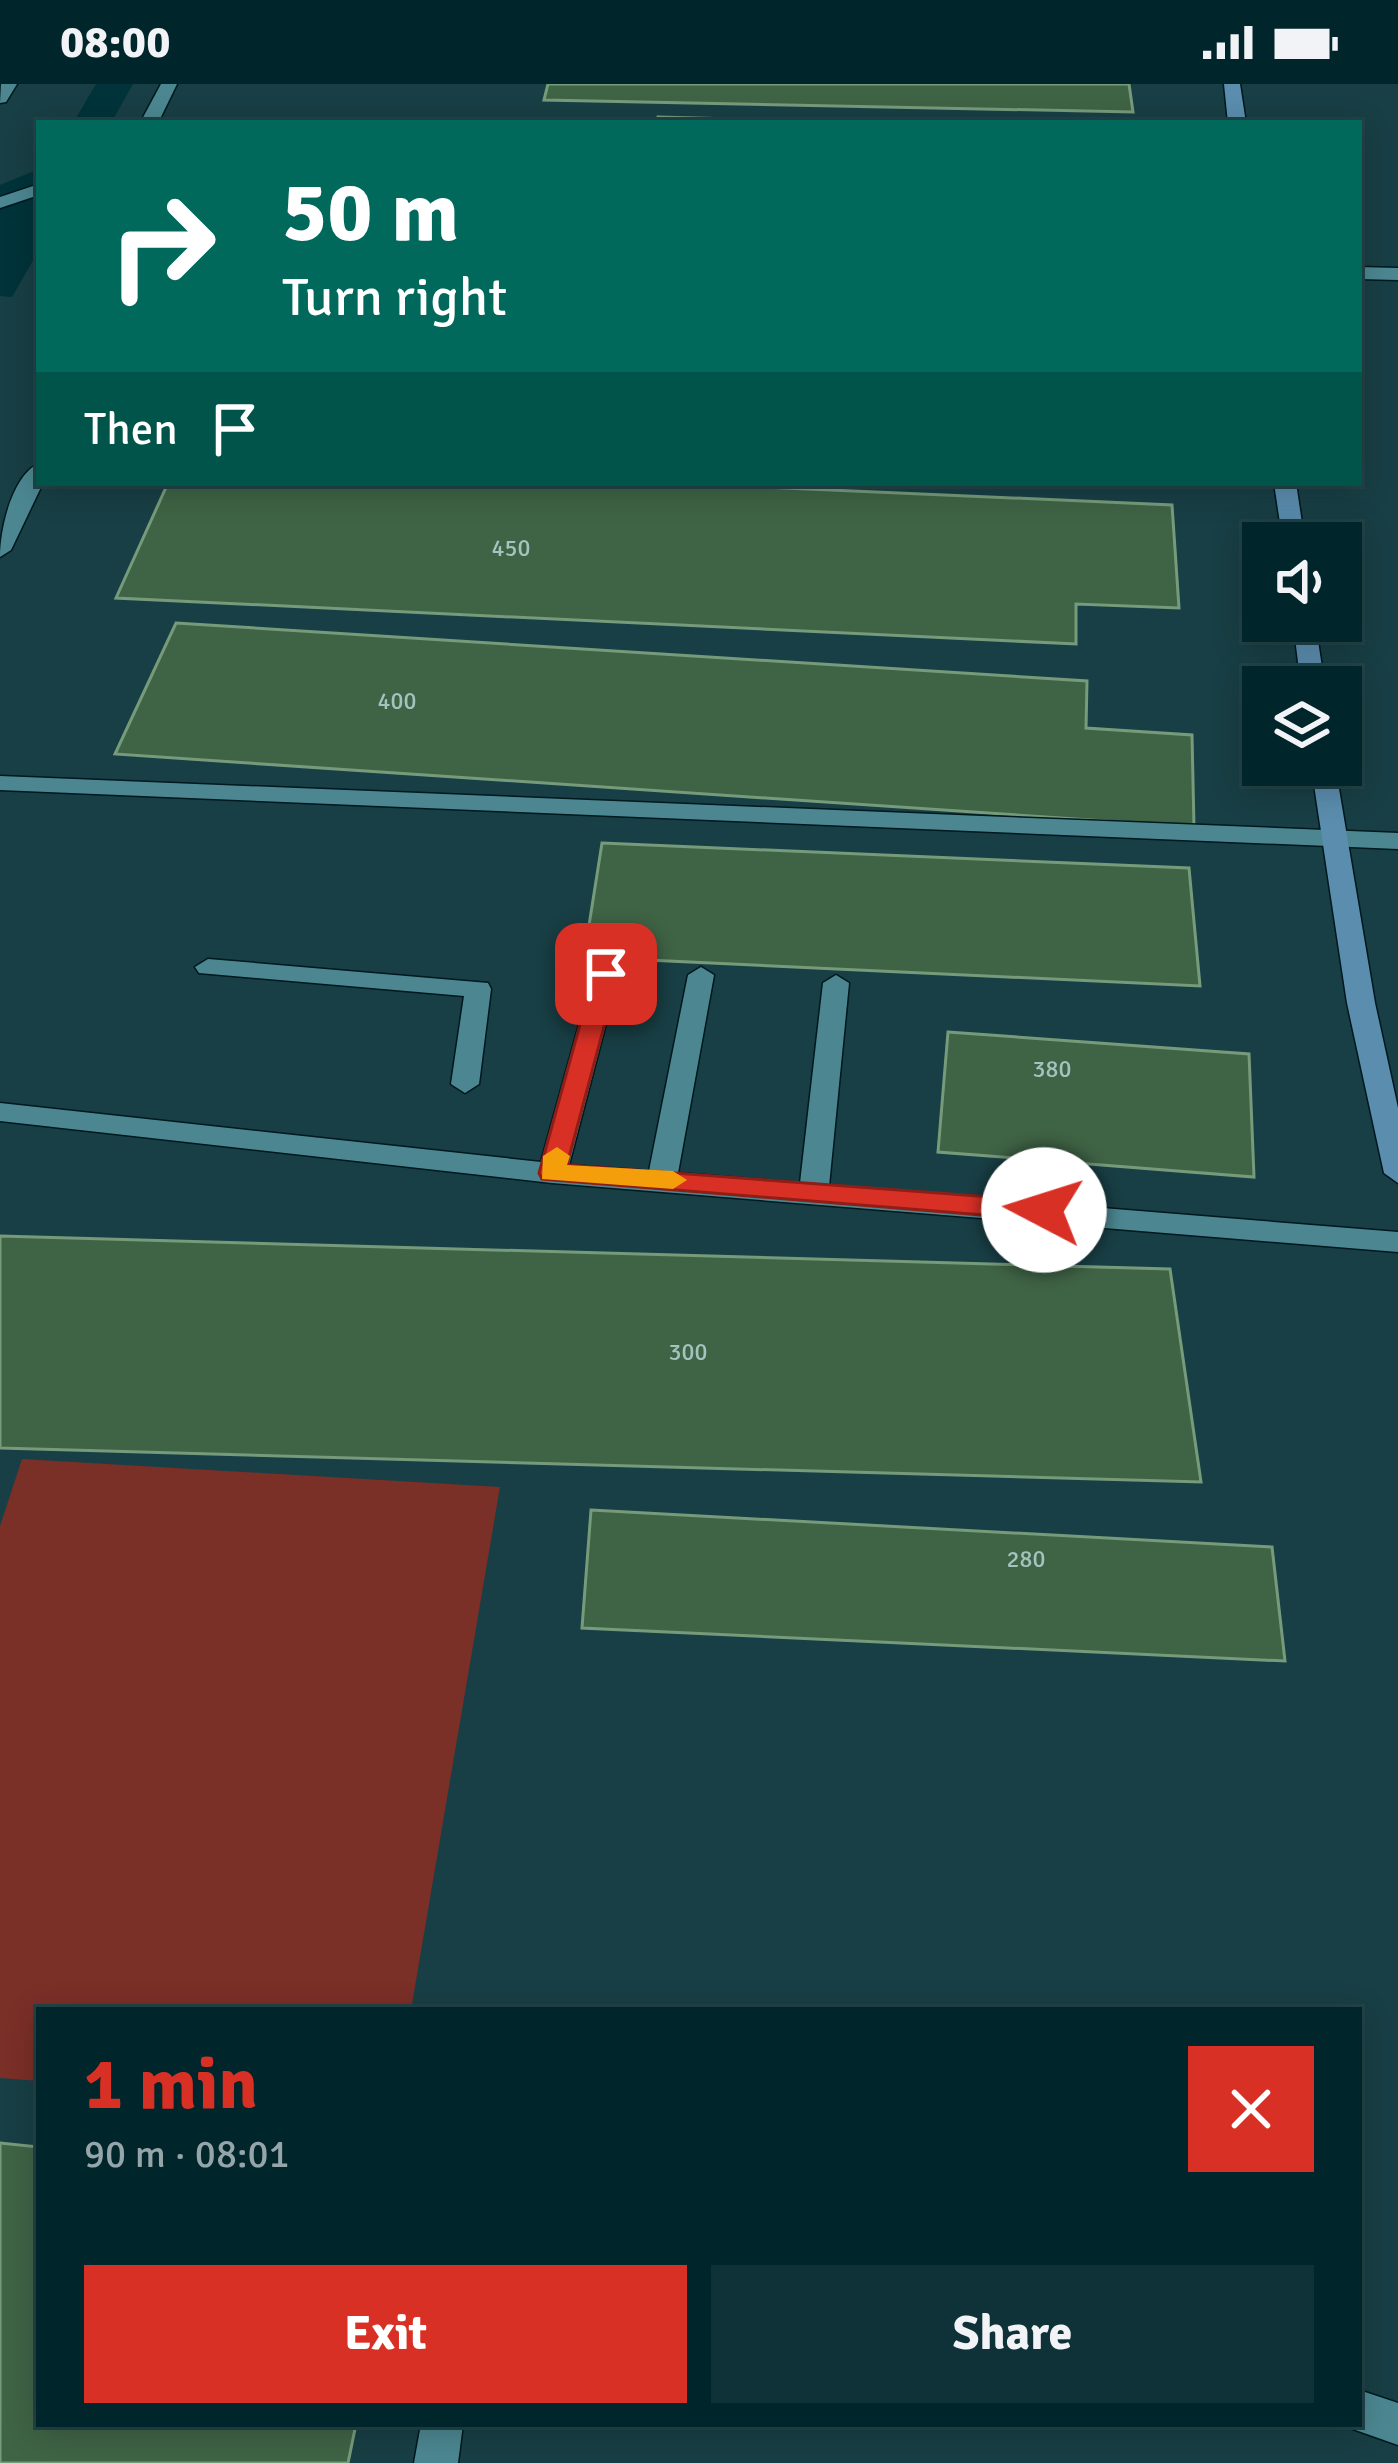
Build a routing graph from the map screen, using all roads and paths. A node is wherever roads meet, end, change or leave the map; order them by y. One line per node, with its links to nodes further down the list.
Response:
1 (9, 84): 4 (lane)
2 (169, 84): 5 (lane)
3 (1232, 84): 6 (street)
4 (0, 98)
5 (150, 120)
6 (1237, 120)
7 (36, 190): 8 (lane)
8 (0, 203)
9 (1362, 273): 10 (lane)
10 (1398, 274)
11 (36, 475): 14 (lane)
12 (1286, 486): 13 (street)
13 (1291, 522)
14 (0, 550)
15 (0, 782): 17 (lane)
16 (1326, 786): 17 (street)
17 (1333, 839): 18 (lane); 26 (street)
18 (1398, 841)
19 (208, 967): 23 (lane)
20 (606, 974): 25 (lane)
21 (701, 975): 27 (lane)
22 (836, 983): 28 (lane)
23 (465, 1084)
24 (0, 1112): 25 (lane)
25 (552, 1173): 27 (lane)
26 (1398, 1173)
27 (662, 1179): 28 (lane)
28 (814, 1191): 29 (lane)
29 (1398, 1242)
30 (442, 2427): 31 (lane)
31 (436, 2463)

